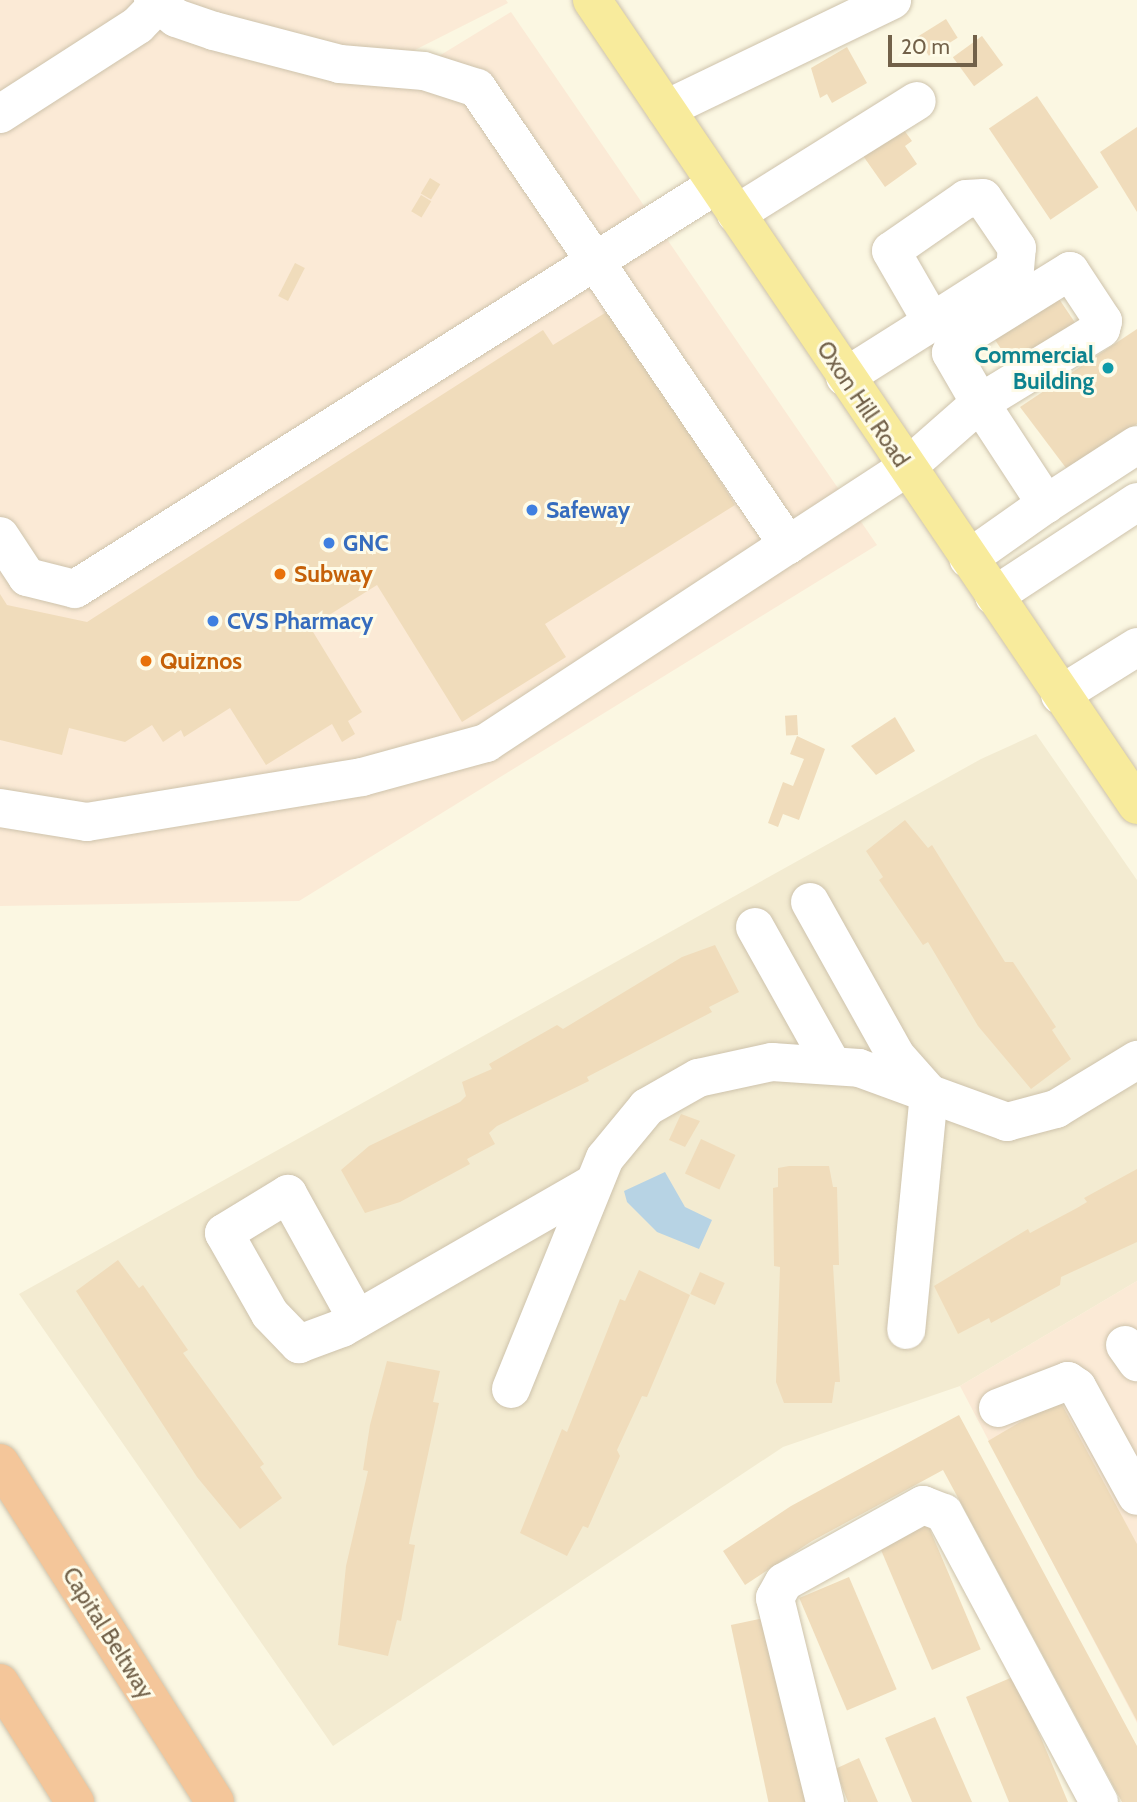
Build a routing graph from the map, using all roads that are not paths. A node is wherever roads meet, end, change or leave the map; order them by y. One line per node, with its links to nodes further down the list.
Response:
1 (592, 0): 5 (main road, Oxon Hill Road)
2 (892, 0): 5 (lane)
3 (155, 2): 6 (lane); 8 (lane)
4 (916, 101): 7 (lane)
5 (666, 108): 7 (main road, Oxon Hill Road)
6 (0, 114)
7 (726, 199): 8 (lane); 10 (main road, Oxon Hill Road)
8 (596, 260): 15 (lane); 16 (lane)
9 (932, 322): 10 (lane)
10 (845, 377): 12 (main road, Oxon Hill Road)
11 (1137, 445): 14 (lane)
12 (906, 468): 14 (lane); 16 (lane); 17 (main road, Oxon Hill Road)
13 (1137, 502): 18 (lane)
14 (1046, 504): 17 (lane)
15 (0, 536)
16 (788, 545): 22 (lane)
17 (968, 559): 18 (main road, Oxon Hill Road)
18 (994, 596): 20 (main road, Oxon Hill Road)
19 (1137, 646): 20 (lane)
20 (1060, 695): 21 (main road, Oxon Hill Road)
21 (1133, 792)
22 (0, 808)
23 (810, 902): 27 (lane)
24 (755, 927): 26 (lane)
25 (1137, 1060): 27 (lane)
26 (832, 1065): 27 (lane); 28 (lane)
27 (929, 1093): 30 (lane)
28 (591, 1185): 29 (lane); 31 (lane)
29 (357, 1319)
30 (906, 1330)
31 (511, 1389)
32 (998, 1408): 34 (lane)
33 (0, 1463): 37 (highway, Capital Beltway)
34 (1137, 1496)
35 (0, 1683): 36 (highway)
36 (75, 1802)
37 (215, 1802)
38 (825, 1802): 39 (lane)
39 (1099, 1802)

